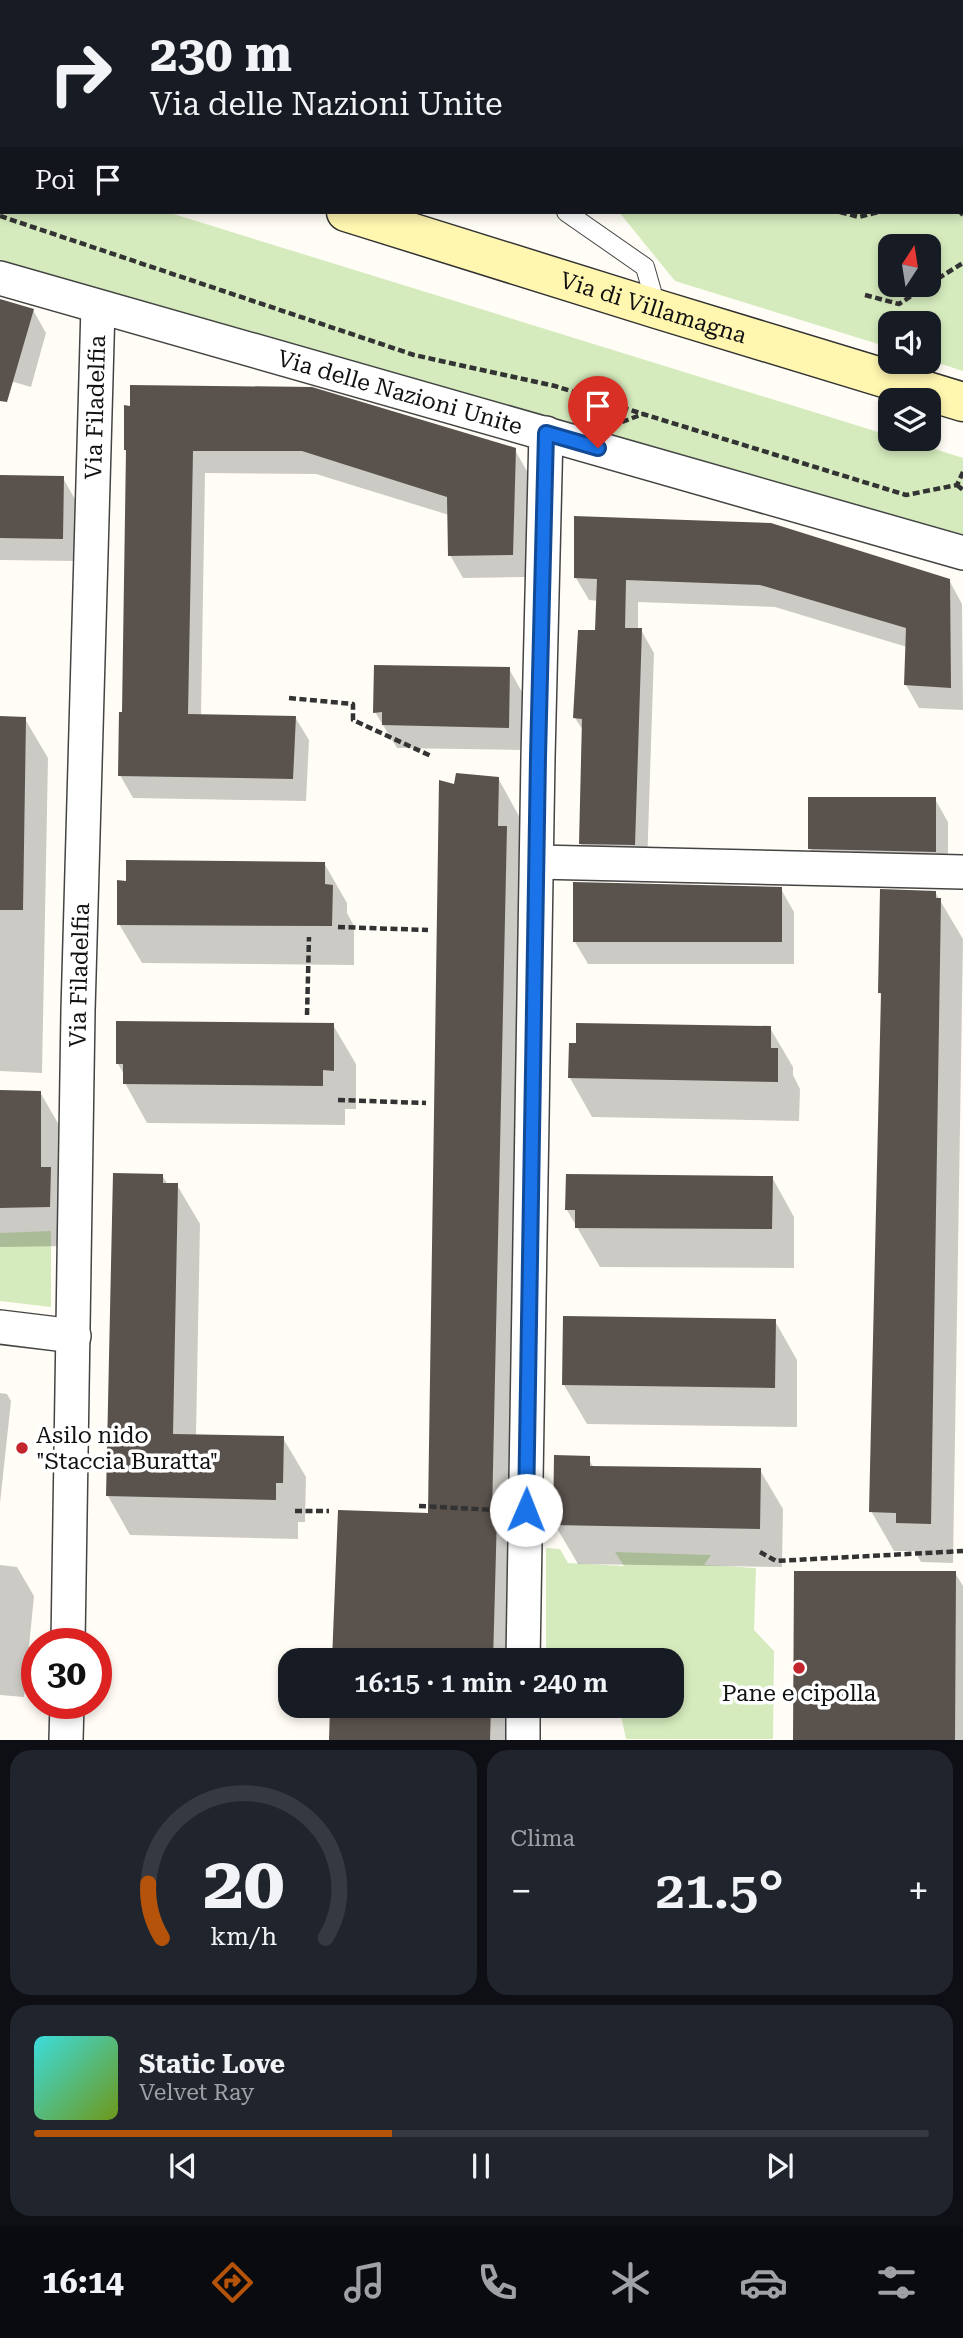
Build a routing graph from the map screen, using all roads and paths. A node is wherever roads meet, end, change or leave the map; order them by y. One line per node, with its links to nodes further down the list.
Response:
1 (352, 214): 12 (main road, Via di Villamagna)
2 (569, 214): 12 (lane)
3 (848, 214): 4 (path)
4 (870, 214)
5 (0, 216): 14 (path)
6 (963, 263): 7 (path)
7 (942, 276)
8 (0, 278): 11 (street, Via delle Nazioni Unite)
9 (865, 295): 10 (path)
10 (908, 298)
11 (97, 307): 16 (street, Via delle Nazioni Unite); 32 (street, Via Filadelfia)
12 (657, 309): 13 (main road, Via di Villamagna)
13 (963, 402)
14 (643, 414): 15 (path); 18 (path)
15 (618, 423)
16 (546, 433): 20 (street, Via delle Nazioni Unite); 23 (street)
17 (963, 472): 18 (path)
18 (957, 485): 19 (path)
19 (963, 490)
20 (963, 553)
21 (289, 698): 22 (path)
22 (431, 756)
23 (537, 862): 24 (street); 34 (street)
24 (963, 872)
25 (338, 927): 26 (path)
26 (428, 930)
27 (309, 937): 28 (path)
28 (307, 1015)
29 (338, 1100): 30 (path)
30 (426, 1103)
31 (0, 1327): 32 (street)
32 (74, 1336): 39 (street, Via Filadelfia)
33 (419, 1506): 34 (path)
34 (526, 1510): 40 (street)
35 (295, 1511): 36 (path)
36 (329, 1511)
37 (963, 1551): 38 (path)
38 (760, 1552)
39 (68, 1628)
40 (523, 1648)
41 (523, 1718): 44 (street)
42 (67, 1719): 43 (street)
43 (66, 1740)
44 (523, 1740)

